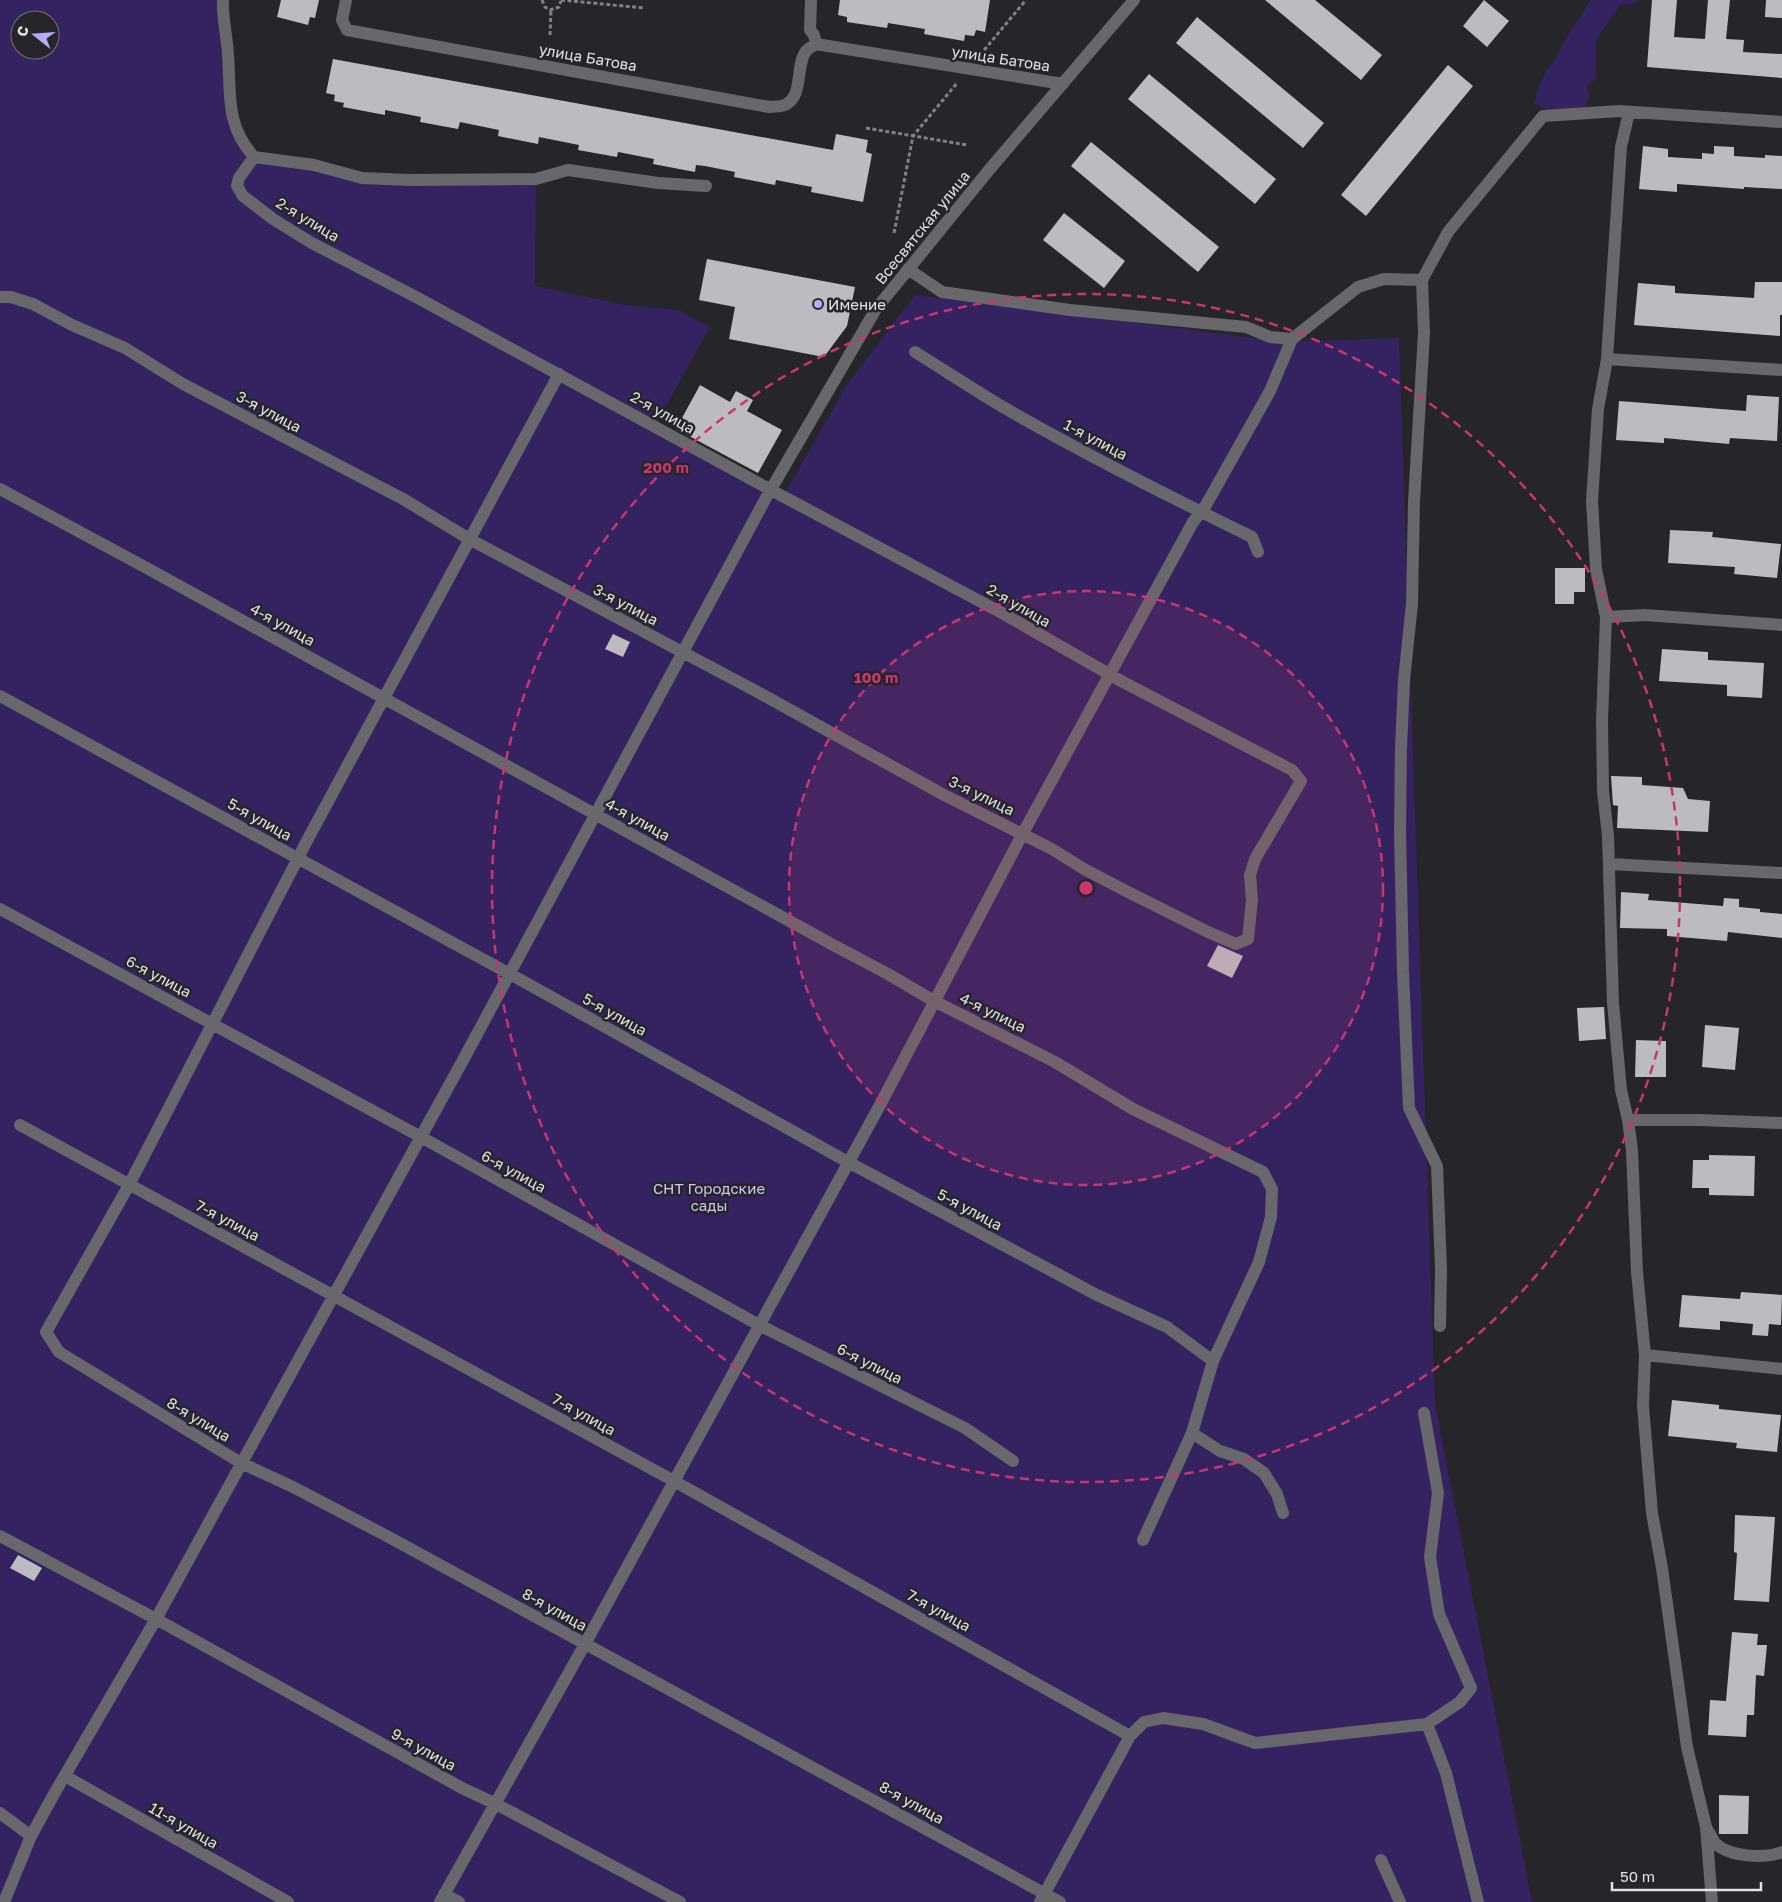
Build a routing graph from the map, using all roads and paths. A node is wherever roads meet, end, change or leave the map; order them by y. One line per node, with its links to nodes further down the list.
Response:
1 (223, 0): 18 (street)
2 (346, 0): 11 (street, улица Батова)
3 (542, 0): 9 (path)
4 (561, 0): 8 (path); 9 (path)
5 (811, 0): 11 (street)
6 (1026, 0): 12 (path)
7 (1134, 0): 13 (street, Всесвятская улица)
8 (644, 8)
9 (551, 10): 10 (path)
10 (550, 35)
11 (816, 44): 12 (street, улица Батова)
12 (969, 69): 13 (street, улица Батова); 20 (path)
13 (1063, 84): 21 (street, Всесвятская улица)
14 (1624, 111): 15 (street); 22 (street); 26 (street)
15 (1782, 122)
16 (866, 128): 17 (path)
17 (967, 145)
18 (254, 157): 19 (street); 28 (street, 2-я улица)
19 (706, 186)
20 (894, 234)
21 (908, 269): 24 (street); 30 (street, Всесвятская улица)
22 (1422, 280): 24 (street); 58 (street)
23 (0, 297): 32 (street, 3-я улица)
24 (1292, 338): 31 (street)
25 (916, 352): 31 (street, 1-я улица)
26 (1606, 359): 27 (street); 34 (street)
27 (1782, 370)
28 (559, 374): 30 (street, 2-я улица); 32 (street)
29 (0, 489): 39 (street, 4-я улица)
30 (769, 493): 36 (street, Всесвятская улица); 37 (street, 2-я улица)
31 (1200, 512): 33 (street, 1-я улица); 37 (street)
32 (471, 540): 36 (street, 3-я улица); 39 (street)
33 (1258, 552)
34 (1606, 617): 35 (street); 43 (street)
35 (1782, 625)
36 (684, 652): 40 (street, Всесвятская улица); 41 (street, 3-я улица)
37 (1110, 674): 41 (street); 46 (street, 2-я улица)
38 (0, 696): 42 (street, 5-я улица)
39 (384, 698): 40 (street, 4-я улица); 42 (street)
40 (596, 814): 47 (street, Всесвятская улица); 48 (street, 4-я улица)
41 (1022, 833): 46 (street, 3-я улица); 48 (street)
42 (298, 859): 47 (street, 5-я улица); 49 (street)
43 (1609, 864): 44 (street); 50 (street)
44 (1782, 873)
45 (0, 908): 49 (street, 6-я улица)
46 (1236, 944)
47 (510, 974): 53 (street, Всесвятская улица); 54 (street, 5-я улица)
48 (934, 1001): 54 (street); 60 (street, 4-я улица)
49 (213, 1023): 53 (street, 6-я улица); 55 (street)
50 (1628, 1120): 51 (street); 59 (street)
51 (1782, 1123)
52 (20, 1125): 55 (street, 7-я улица)
53 (421, 1137): 56 (street, Всесвятская улица); 57 (street, 6-я улица)
54 (848, 1162): 57 (street); 60 (street, 5-я улица)
55 (129, 1185): 56 (street, 7-я улица); 65 (street, 8-я улица)
56 (333, 1296): 65 (street, Всесвятская улица); 66 (street, 7-я улица)
57 (759, 1325): 64 (street, 6-я улица); 66 (street)
58 (1440, 1326)
59 (1645, 1355): 61 (street); 77 (street)
60 (1213, 1361): 63 (street)
61 (1782, 1369)
62 (1424, 1413): 72 (street)
63 (1192, 1432): 67 (street); 69 (street)
64 (1013, 1461)
65 (241, 1463): 70 (street, Всесвятская улица); 71 (street, 8-я улица)
66 (674, 1481): 71 (street); 73 (street, 7-я улица)
67 (1283, 1513)
68 (0, 1536): 70 (street, 9-я улица)
69 (1144, 1540)
70 (156, 1619): 74 (street, Всесвятская улица); 75 (street, 9-я улица)
71 (584, 1644): 75 (street); 84 (street, 8-я улица)
72 (1427, 1724): 73 (street); 91 (street)
73 (1130, 1736): 84 (street)
74 (65, 1776): 78 (street, Всесвятская улица); 86 (street, 11-я улица)
75 (496, 1804): 83 (street); 88 (street, 9-я улица)
76 (0, 1813): 78 (street)
77 (1706, 1827): 79 (street); 92 (street)
78 (31, 1836): 81 (street, Всесвятская улица)
79 (1782, 1852)
80 (1381, 1860): 90 (street)
81 (15, 1875): 82 (street); 85 (street, Всесвятская улица)
82 (0, 1887)
83 (442, 1898): 87 (street)
84 (1042, 1898): 89 (street, 8-я улица)
85 (4, 1902)
86 (288, 1902)
87 (458, 1902)
88 (680, 1902)
89 (1060, 1902)
90 (1400, 1902)
91 (1478, 1902)
92 (1712, 1902)

